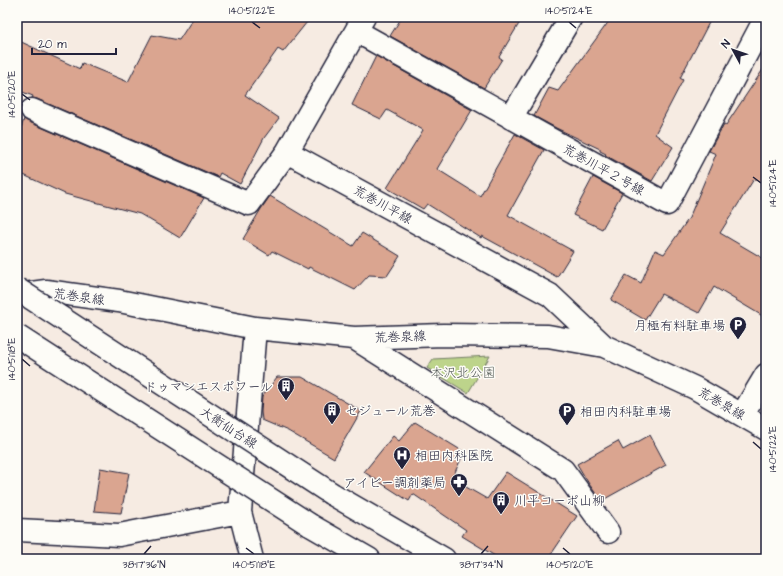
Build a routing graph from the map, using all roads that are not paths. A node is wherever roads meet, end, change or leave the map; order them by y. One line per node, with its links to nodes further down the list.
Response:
1 (570, 17): 5 (street)
2 (766, 17): 5 (street, 荒巻川平２号線)
3 (360, 24): 5 (street, 荒巻川平２号線); 6 (street)
4 (32, 110): 6 (street)
5 (511, 118)
6 (287, 152): 12 (street, 荒巻川平線)
7 (17, 290): 21 (street, 大衡仙台線, bridge)
8 (17, 295): 9 (street, 荒巻泉線)
9 (255, 328): 11 (street, 荒巻泉線); 16 (street)
10 (17, 336): 20 (street, bridge)
11 (354, 338): 12 (street, 荒巻泉線); 18 (street)
12 (604, 346): 14 (street, 荒巻泉線)
13 (766, 375): 14 (street)
14 (742, 415): 15 (street, 荒巻泉線)
15 (766, 428)
16 (240, 512): 17 (street); 19 (street)
17 (17, 530)
18 (608, 532)
19 (252, 559)
20 (369, 559)
21 (444, 559)

